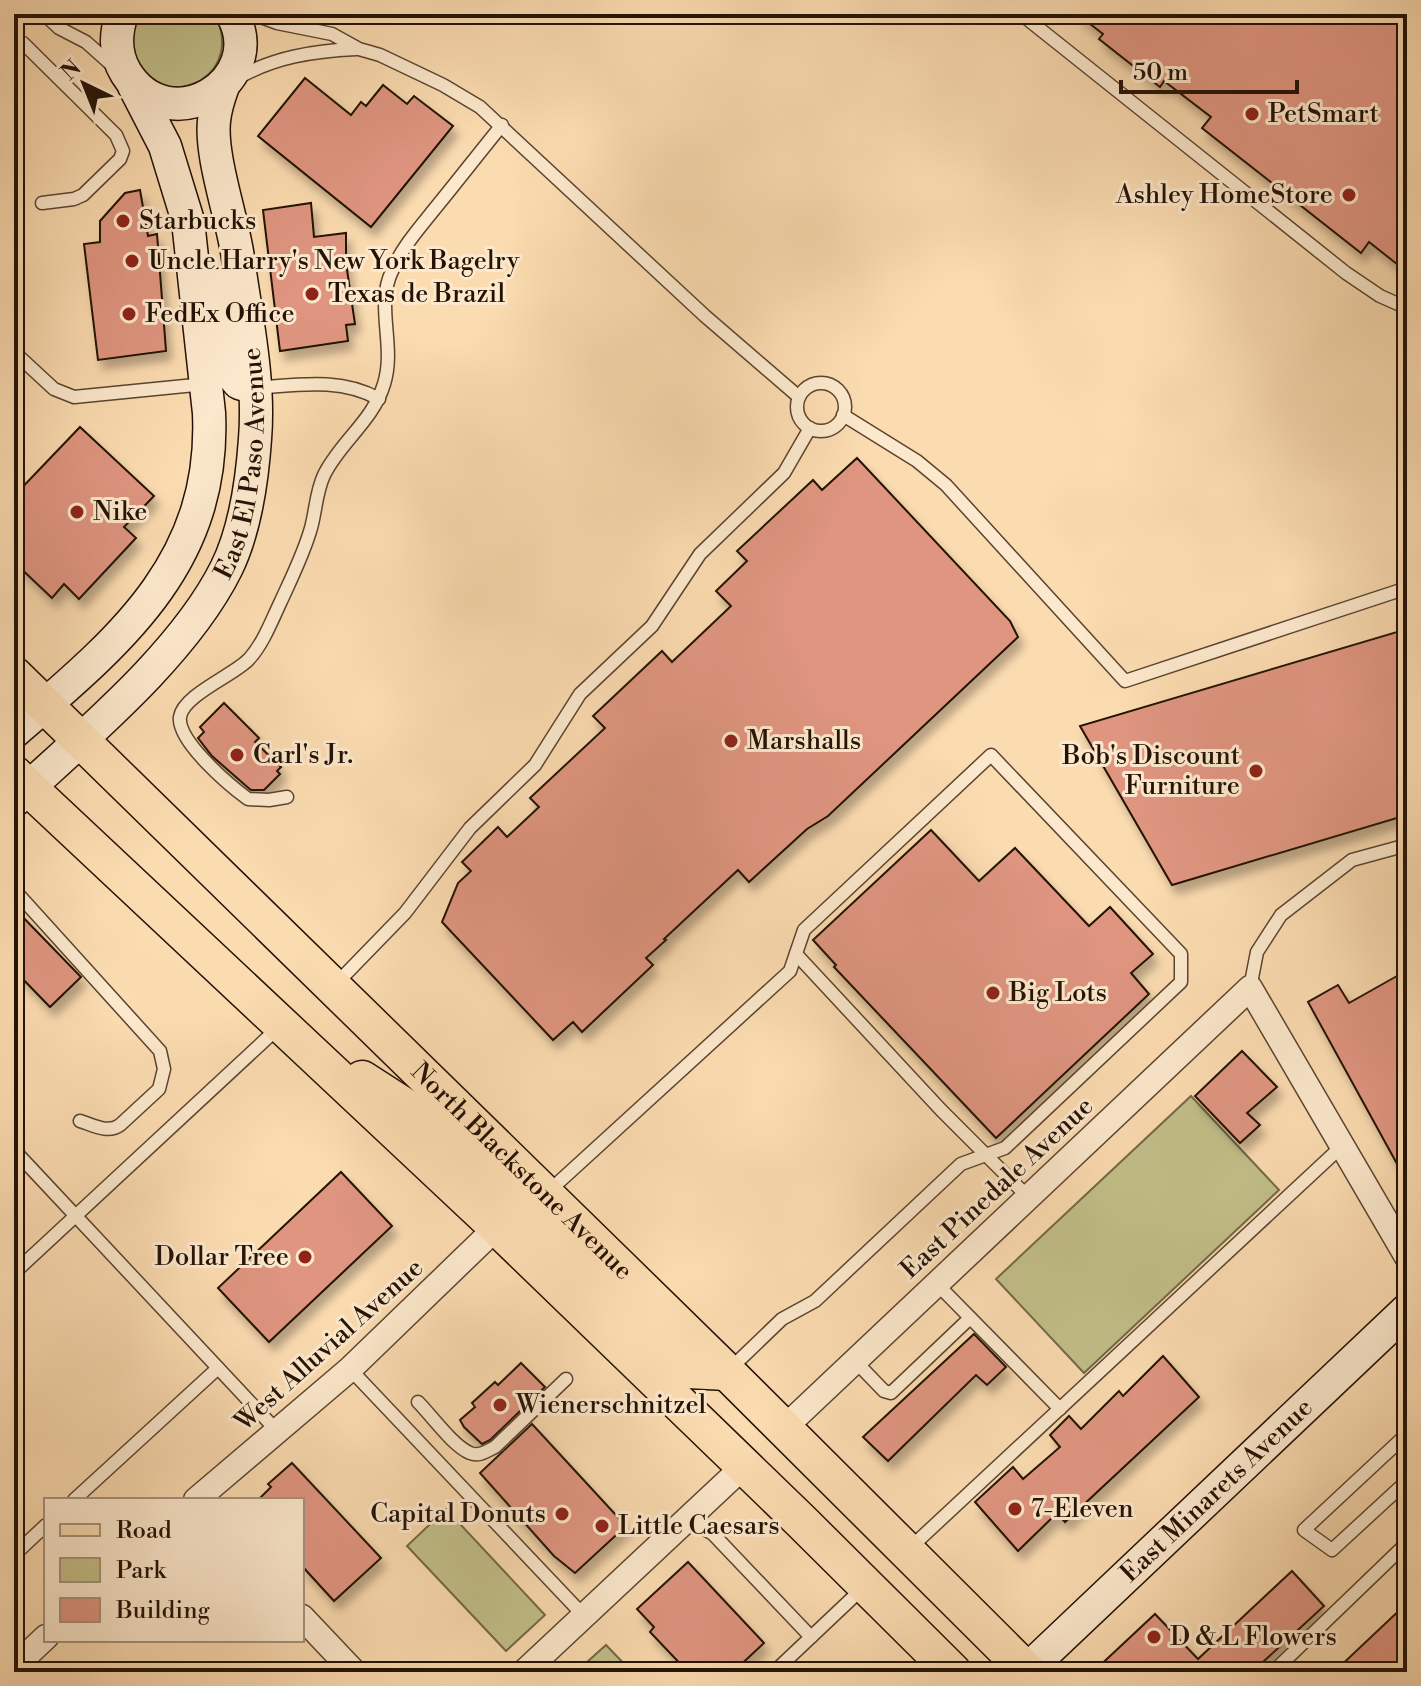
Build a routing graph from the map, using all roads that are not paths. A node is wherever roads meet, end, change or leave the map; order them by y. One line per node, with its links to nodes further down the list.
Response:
1 (44, 14): 10 (lane)
2 (62, 14): 3 (lane)
3 (85, 14)
4 (122, 14): 10 (street, East El Paso Avenue)
5 (232, 14): 11 (street, East El Paso Avenue)
6 (253, 14): 9 (lane)
7 (1021, 14): 15 (lane)
8 (14, 40): 13 (lane)
9 (359, 49): 11 (lane); 12 (lane)
10 (134, 86): 11 (street); 14 (street, East El Paso Avenue)
11 (223, 86): 18 (street, East El Paso Avenue)
12 (502, 125): 19 (lane); 20 (lane)
13 (42, 203)
14 (188, 221): 17 (street, East El Paso Avenue); 18 (street)
15 (1407, 308)
16 (14, 352): 17 (lane)
17 (205, 384): 25 (street, East El Paso Avenue)
18 (255, 388): 20 (lane); 27 (street, East El Paso Avenue)
19 (799, 397): 21 (lane); 22 (lane)
20 (379, 399): 29 (lane)
21 (843, 415): 22 (lane); 23 (lane)
22 (810, 428): 33 (lane)
23 (1407, 588)
24 (14, 675): 25 (main road, North Blackstone Avenue)
25 (45, 705): 26 (street, East El Paso Avenue); 27 (main road, North Blackstone Avenue)
26 (14, 732)
27 (80, 740): 28 (street, East El Paso Avenue); 33 (main road, North Blackstone Avenue)
28 (19, 788): 35 (main road)
29 (287, 797)
30 (1407, 845): 34 (lane)
31 (14, 893): 36 (lane)
32 (796, 954): 39 (lane); 39 (lane); 40 (lane)
33 (334, 986): 40 (main road, North Blackstone Avenue)
34 (1250, 988): 37 (street); 41 (street, East Pinedale Avenue)
35 (280, 1026): 40 (main road); 42 (lane); 43 (main road)
36 (80, 1121)
37 (1342, 1146): 44 (street); 55 (lane)
38 (14, 1150): 42 (lane)
39 (986, 1155): 41 (lane); 52 (lane)
40 (545, 1194): 52 (main road, North Blackstone Avenue)
41 (1028, 1197): 46 (street, East Pinedale Avenue)
42 (77, 1216): 45 (lane); 50 (lane)
43 (497, 1227): 51 (street, West Alluvial Avenue); 52 (main road); 59 (main road)
44 (1407, 1257)
45 (14, 1273)
46 (937, 1284): 48 (lane); 49 (street, East Pinedale Avenue)
47 (1407, 1310): 74 (street, East Minarets Avenue)
48 (970, 1318): 49 (lane); 55 (lane)
49 (855, 1361): 56 (street, East Pinedale Avenue)
50 (218, 1368): 57 (lane); 61 (lane)
51 (350, 1369): 57 (street, West Alluvial Avenue); 69 (lane)
52 (727, 1372): 56 (main road, North Blackstone Avenue)
53 (566, 1379): 54 (lane)
54 (418, 1402)
55 (1060, 1409): 66 (lane)
56 (783, 1429): 66 (main road, North Blackstone Avenue)
57 (278, 1432): 62 (street, West Alluvial Avenue)
58 (1407, 1434): 60 (lane)
59 (744, 1466): 63 (street); 68 (main road)
60 (1407, 1481)
61 (76, 1498)
62 (198, 1498)
63 (687, 1519): 69 (street); 71 (lane)
64 (44, 1527): 67 (lane)
65 (1407, 1543): 79 (lane)
66 (906, 1552): 74 (main road, North Blackstone Avenue)
67 (14, 1555)
68 (866, 1585): 71 (lane); 78 (main road)
69 (584, 1616): 76 (street)
70 (304, 1619): 75 (street)
71 (811, 1637): 77 (lane)
72 (44, 1639): 73 (street)
73 (14, 1667)
74 (1026, 1671)
75 (354, 1672)
76 (524, 1672)
77 (774, 1672)
78 (953, 1672)
79 (1273, 1672)

